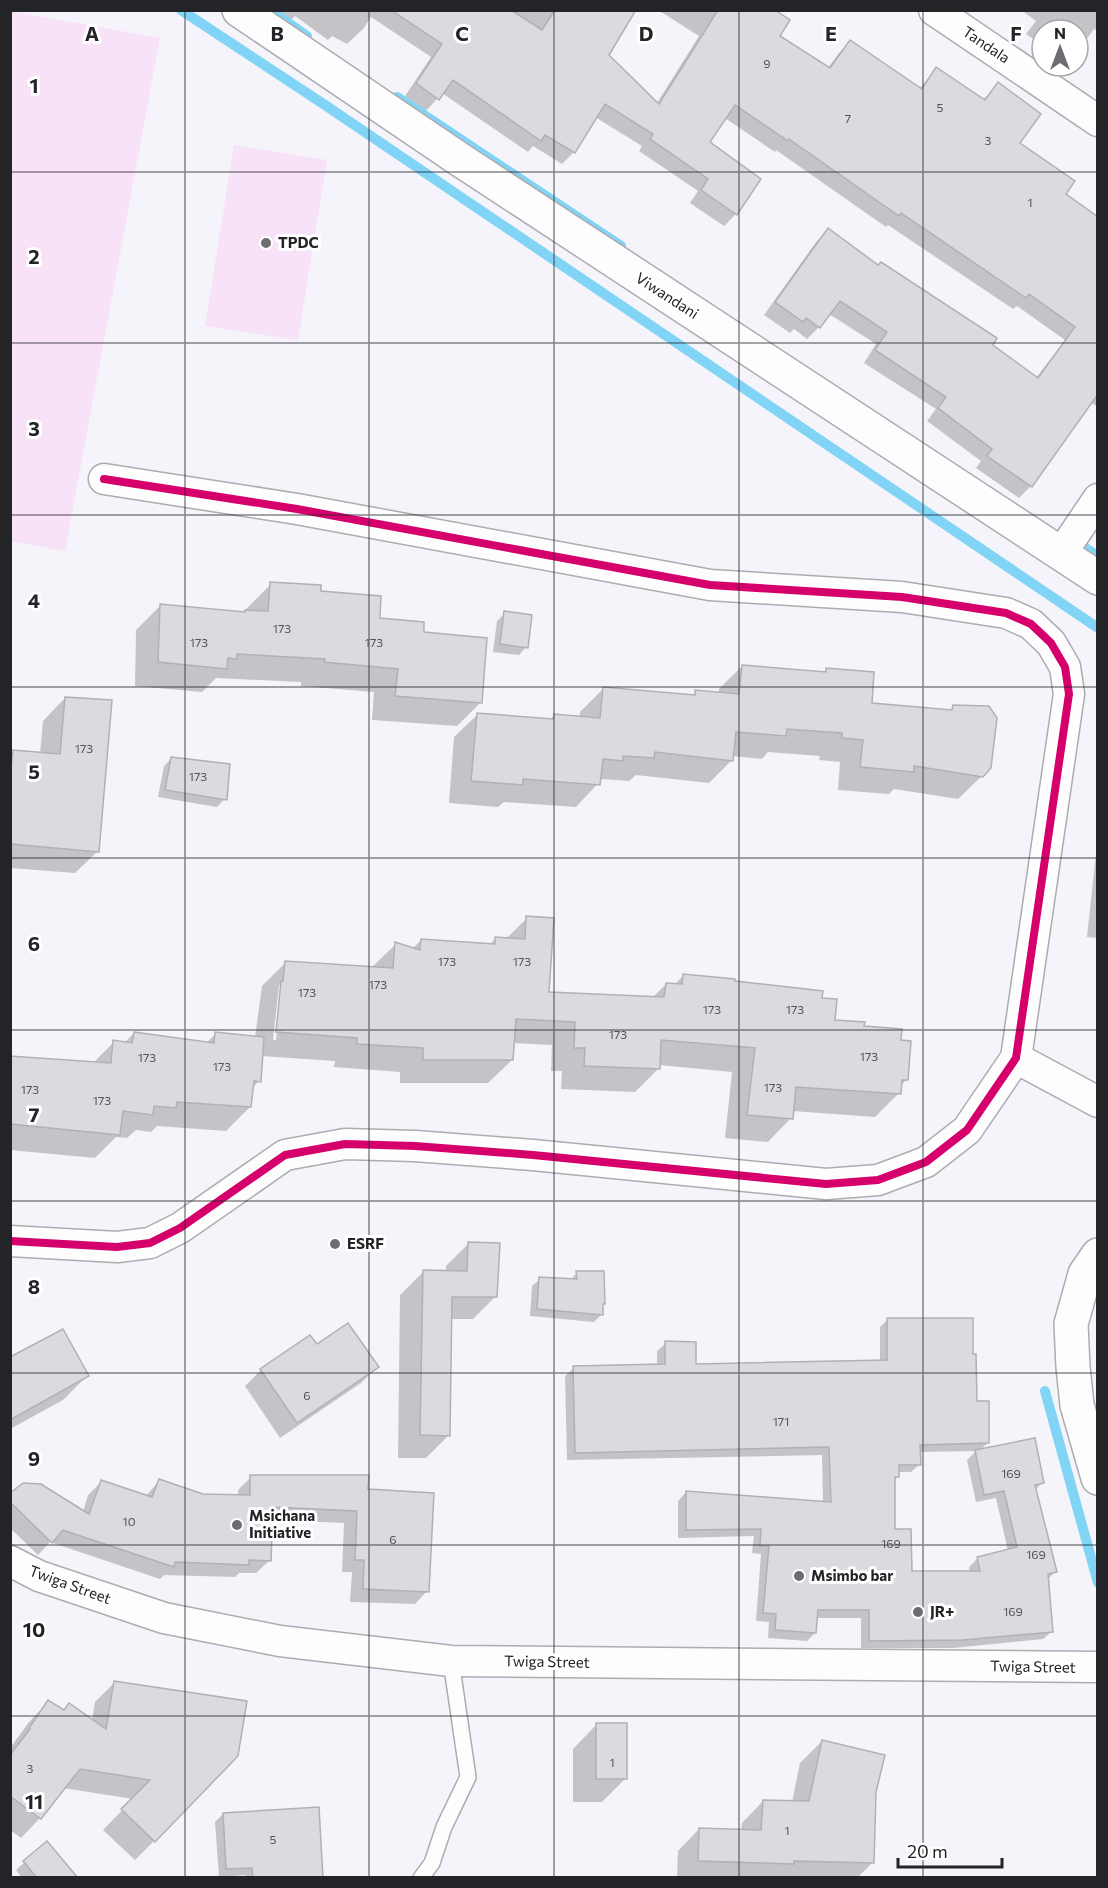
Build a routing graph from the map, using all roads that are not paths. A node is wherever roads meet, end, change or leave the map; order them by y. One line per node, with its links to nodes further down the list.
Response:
1 (239, 10): 6 (street, Viwandani)
2 (934, 10): 3 (street, Tandala)
3 (1098, 121)
4 (104, 479): 8 (street)
5 (1098, 499): 6 (street)
6 (1060, 554): 7 (street, Viwandani)
7 (1098, 578)
8 (1016, 1058): 9 (street); 10 (street)
9 (1098, 1102)
10 (10, 1241)
11 (1098, 1255): 12 (street)
12 (1098, 1478)
13 (10, 1561): 14 (street, Twiga Street)
14 (451, 1661): 15 (street, Twiga Street); 16 (lane)
15 (1098, 1667)
16 (421, 1878)

